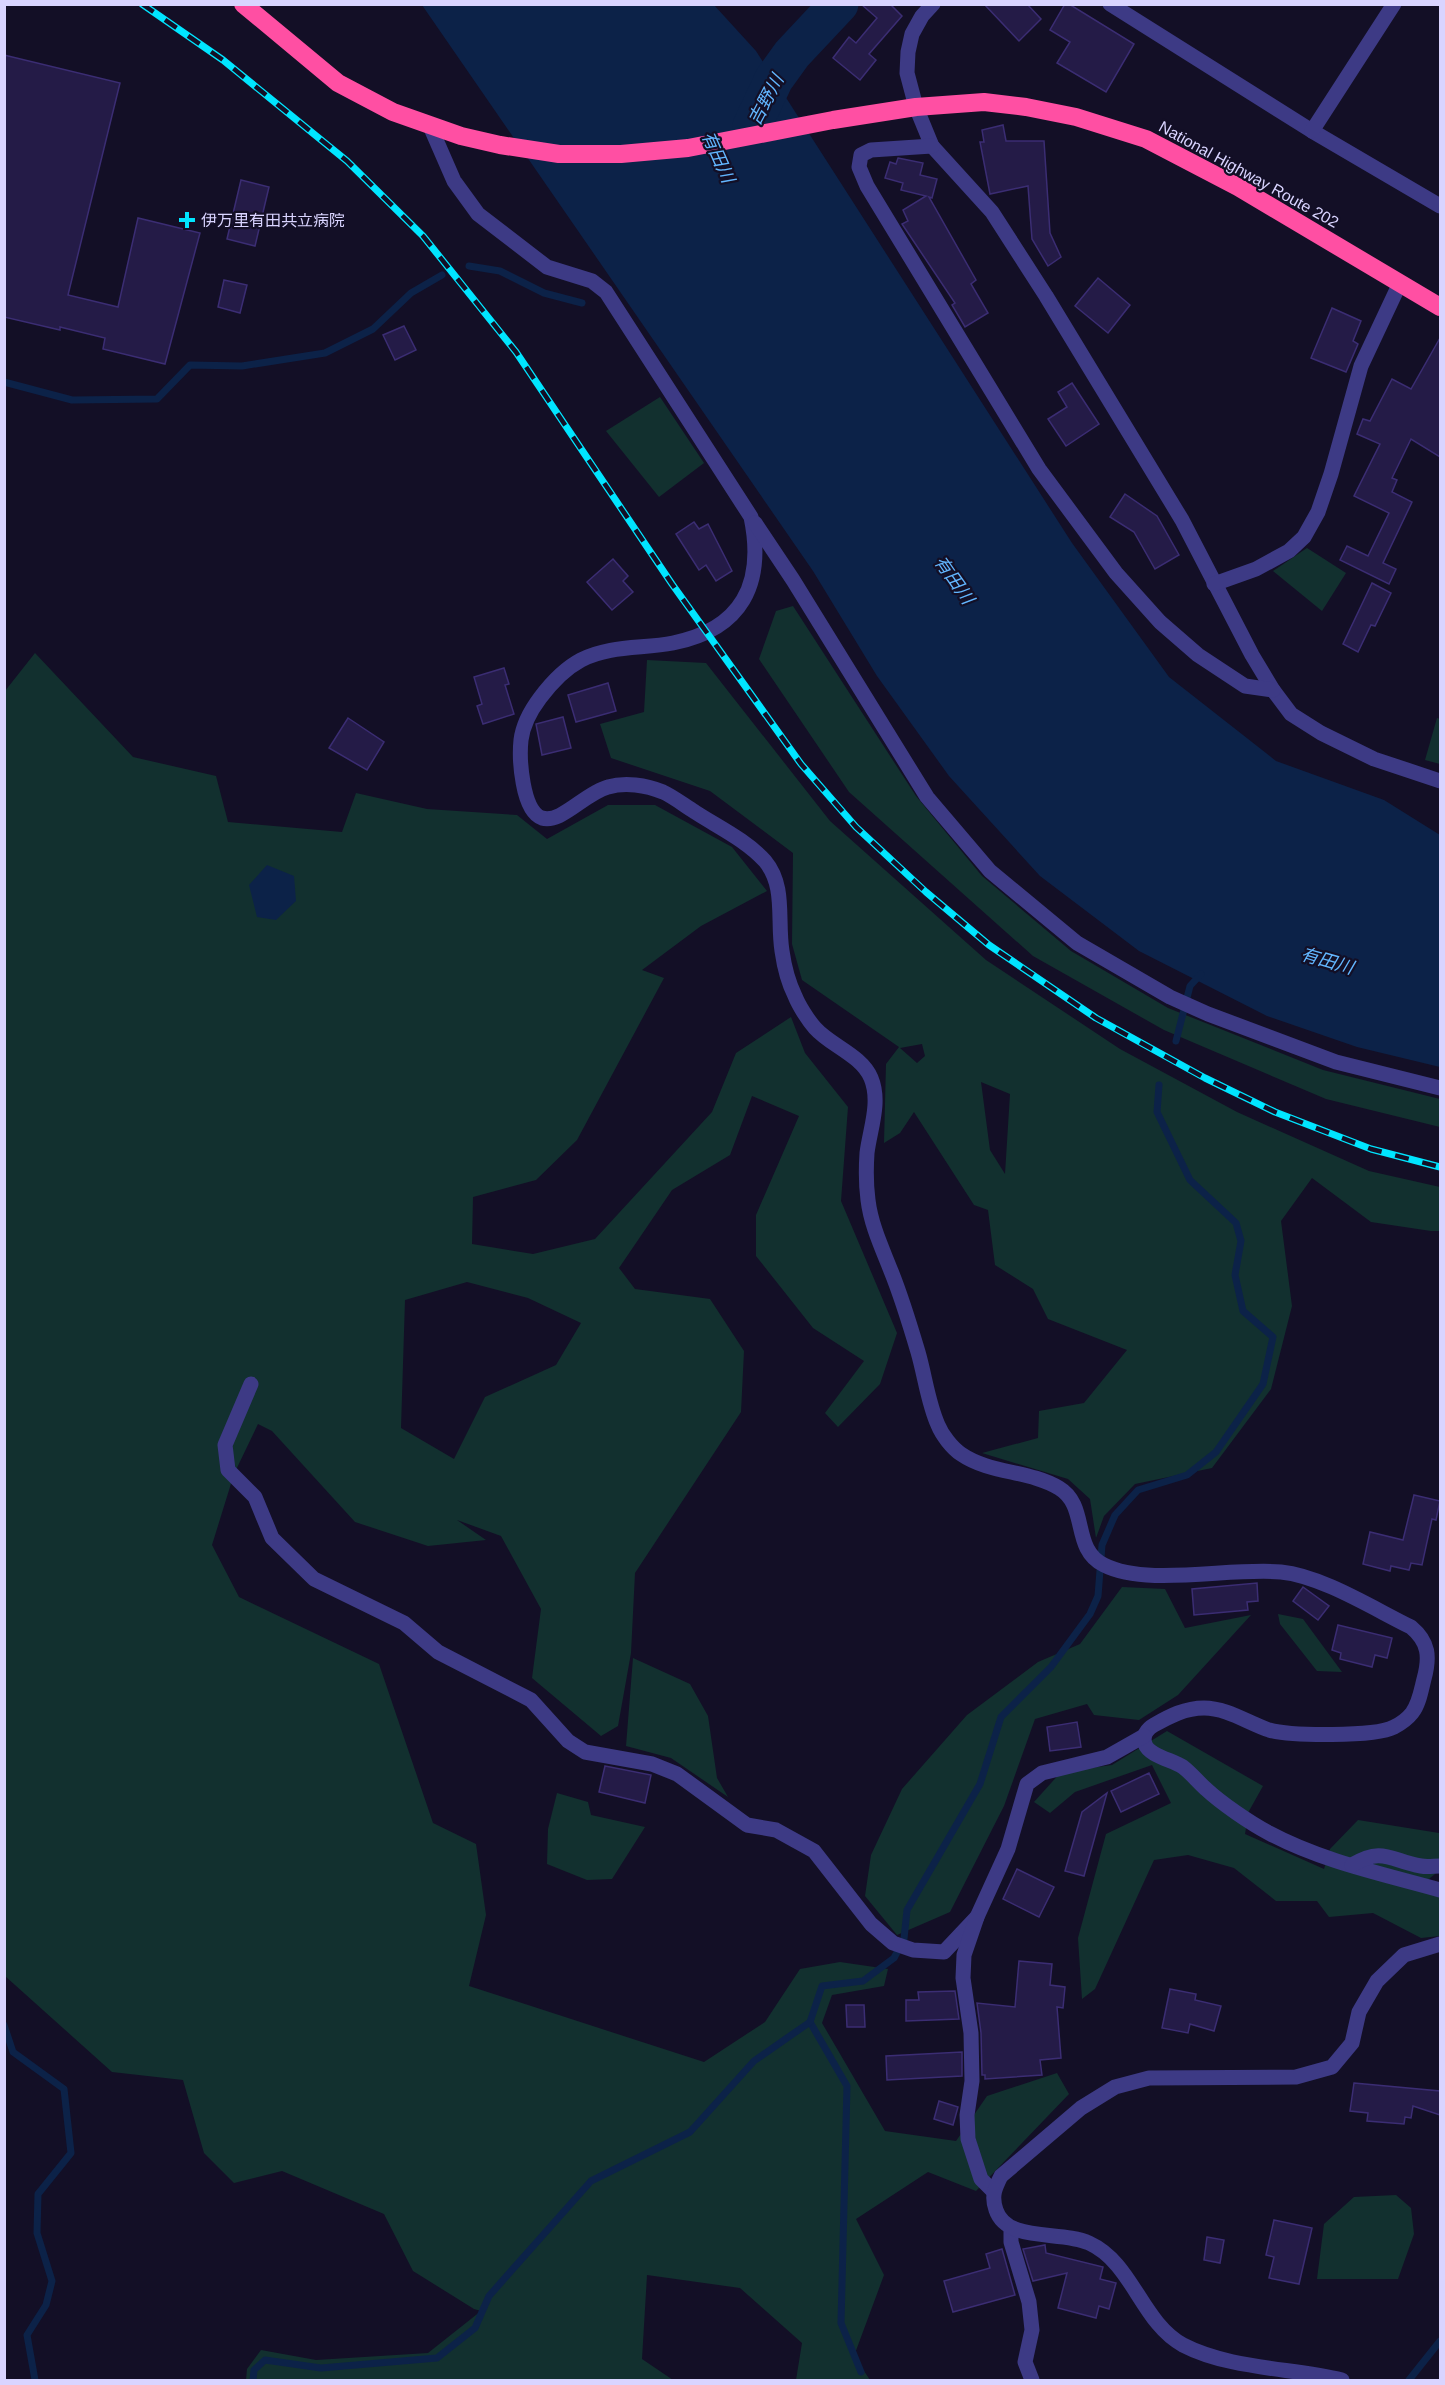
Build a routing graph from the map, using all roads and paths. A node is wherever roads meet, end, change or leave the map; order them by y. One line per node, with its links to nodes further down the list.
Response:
1 (243, 4): 6 (highway, National Highway Route 202)
2 (933, 4): 5 (street)
3 (1110, 4): 7 (street)
4 (1394, 4): 7 (street)
5 (916, 107): 6 (highway, National Highway Route 202); 8 (street); 10 (highway, National Highway Route 202)
6 (430, 126): 12 (street)
7 (1312, 131): 9 (street)
8 (932, 146): 13 (street); 14 (street)
9 (1440, 206)
10 (1400, 283): 11 (highway, National Highway Route 202); 13 (street)
11 (1440, 307)
12 (751, 517): 16 (street); 18 (street)
13 (1214, 584): 14 (street)
14 (1273, 690): 15 (street)
15 (1440, 782)
16 (1440, 1088)
17 (251, 1384): 22 (street)
18 (1144, 1736): 19 (street); 22 (street)
19 (1352, 1865): 20 (street); 21 (street)
20 (1440, 1866)
21 (1440, 1890)
22 (977, 1917): 24 (street)
23 (1440, 1944): 24 (street)
24 (993, 2191): 25 (street)
25 (1011, 2229): 26 (street); 27 (street)
26 (1032, 2380)
27 (1342, 2380)

